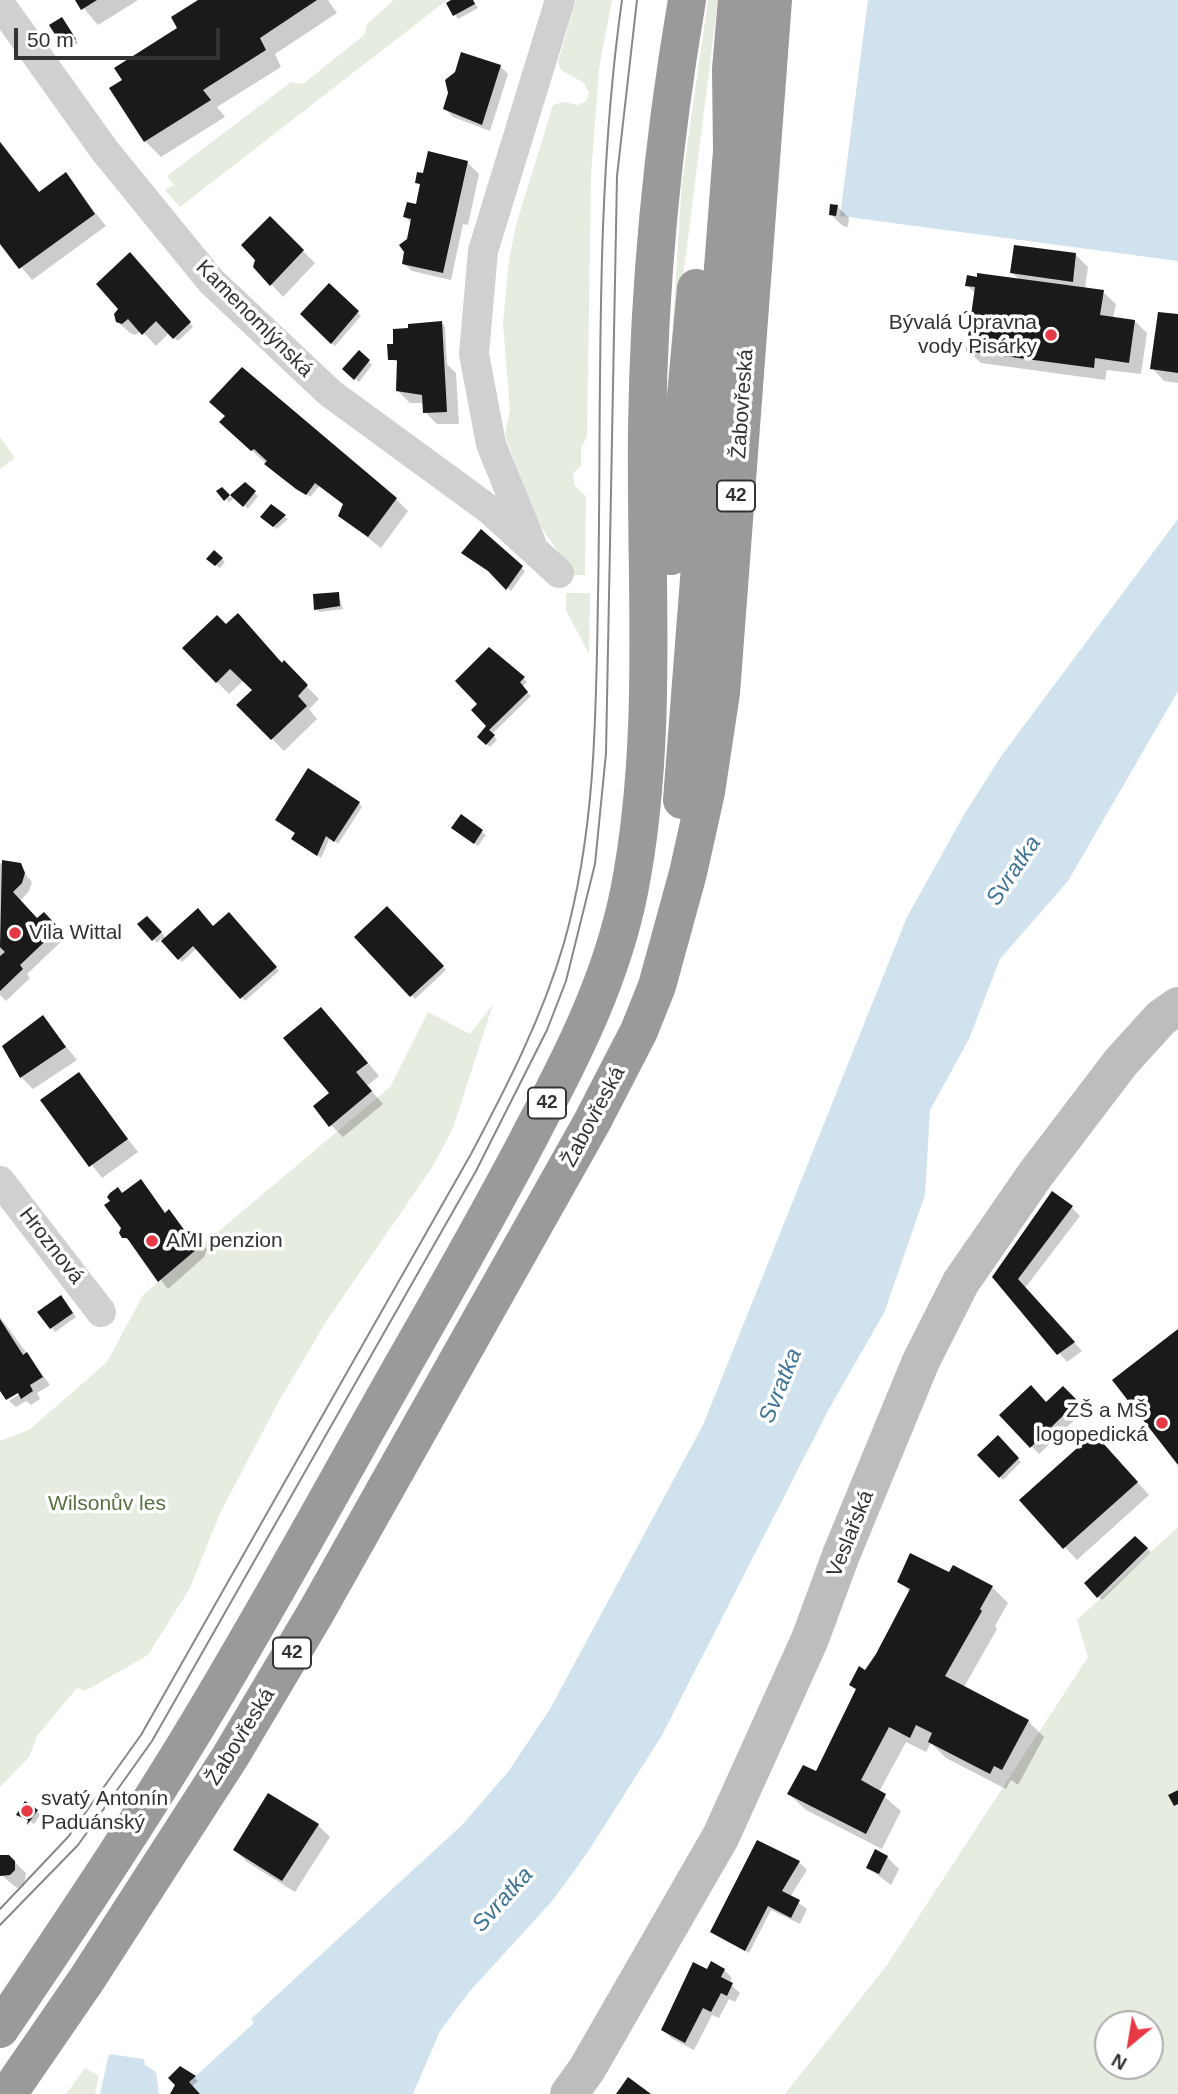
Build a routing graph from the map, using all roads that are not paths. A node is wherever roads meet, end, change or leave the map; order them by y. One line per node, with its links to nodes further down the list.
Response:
1 (560, 0): 7 (street)
2 (687, 0): 9 (highway, Žabovřeská / 42)
3 (737, 0): 6 (highway, 42)
4 (774, 0): 10 (highway, Žabovřeská / 42)
5 (0, 4): 7 (street, Kamenomlýnská)
6 (731, 69): 9 (highway, 42); 10 (highway, 42)
7 (534, 550): 8 (street)
8 (559, 573)
9 (646, 741): 14 (highway, Žabovřeská / 42)
10 (657, 986): 15 (highway, Žabovřeská / 42)
11 (1178, 1006): 16 (street, Veslařská)
12 (0, 1181): 13 (street, Hroznová)
13 (101, 1312)
14 (0, 2029)
15 (8, 2094)
16 (569, 2094)

